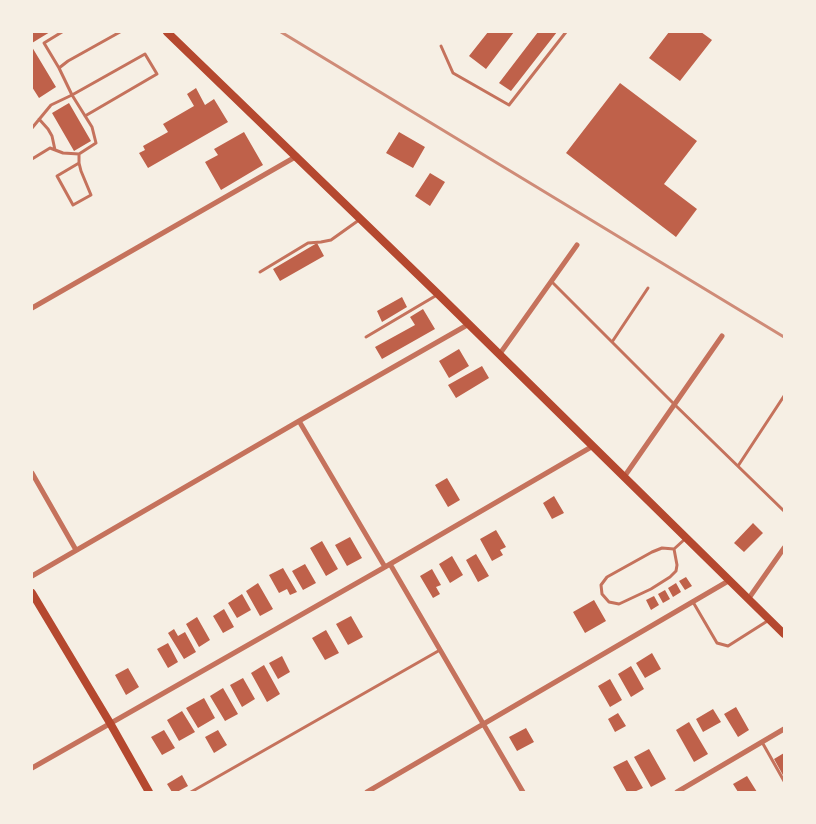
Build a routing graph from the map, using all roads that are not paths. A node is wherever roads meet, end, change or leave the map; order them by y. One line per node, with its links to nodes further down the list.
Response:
1 (62, 32): 6 (lane)
2 (120, 32): 6 (lane)
3 (167, 32): 13 (main road)
4 (566, 32): 5 (lane)
5 (441, 46)
6 (59, 68): 7 (lane)
7 (72, 95): 8 (lane); 8 (lane); 9 (lane)
8 (85, 116): 12 (lane)
9 (39, 119): 10 (lane); 11 (lane)
10 (32, 128)
11 (55, 150): 12 (lane); 14 (lane)
12 (79, 154): 15 (lane)
13 (297, 156): 16 (main road); 22 (street)
14 (32, 159)
15 (79, 164): 15 (lane)
16 (361, 219): 18 (lane); 21 (main road)
17 (577, 245): 19 (street)
18 (260, 272)
19 (551, 281): 26 (lane); 27 (street)
20 (648, 288): 26 (lane)
21 (439, 295): 23 (main road); 25 (lane)
22 (32, 308)
23 (469, 324): 27 (main road); 30 (street)
24 (722, 336): 29 (street)
25 (366, 337)
26 (612, 342): 29 (lane)
27 (500, 355): 31 (main road)
28 (784, 396): 32 (lane)
29 (674, 404): 32 (lane); 34 (street)
30 (299, 421): 39 (street); 40 (street)
31 (593, 446): 34 (main road); 40 (street)
32 (738, 466): 35 (lane)
33 (32, 473): 39 (street)
34 (624, 477): 36 (main road)
35 (784, 511)
36 (686, 537): 38 (lane); 42 (main road)
37 (784, 548): 44 (street)
38 (674, 549): 38 (lane)
39 (76, 550): 41 (street)
40 (387, 566): 48 (street); 49 (street)
41 (32, 576)
42 (730, 580): 44 (main road); 45 (street)
43 (32, 593): 49 (main road)
44 (749, 598): 46 (main road)
45 (692, 602): 46 (lane); 50 (street)
46 (770, 619): 47 (main road)
47 (784, 634)
48 (440, 650): 50 (street); 56 (lane)
49 (110, 723): 53 (street); 55 (main road)
50 (483, 725): 57 (street); 58 (street)
51 (784, 729): 52 (street)
52 (762, 742): 54 (lane); 59 (street)
53 (32, 768)
54 (784, 782)
55 (150, 792)
56 (191, 792)
57 (367, 792)
58 (523, 792)
59 (676, 792)

